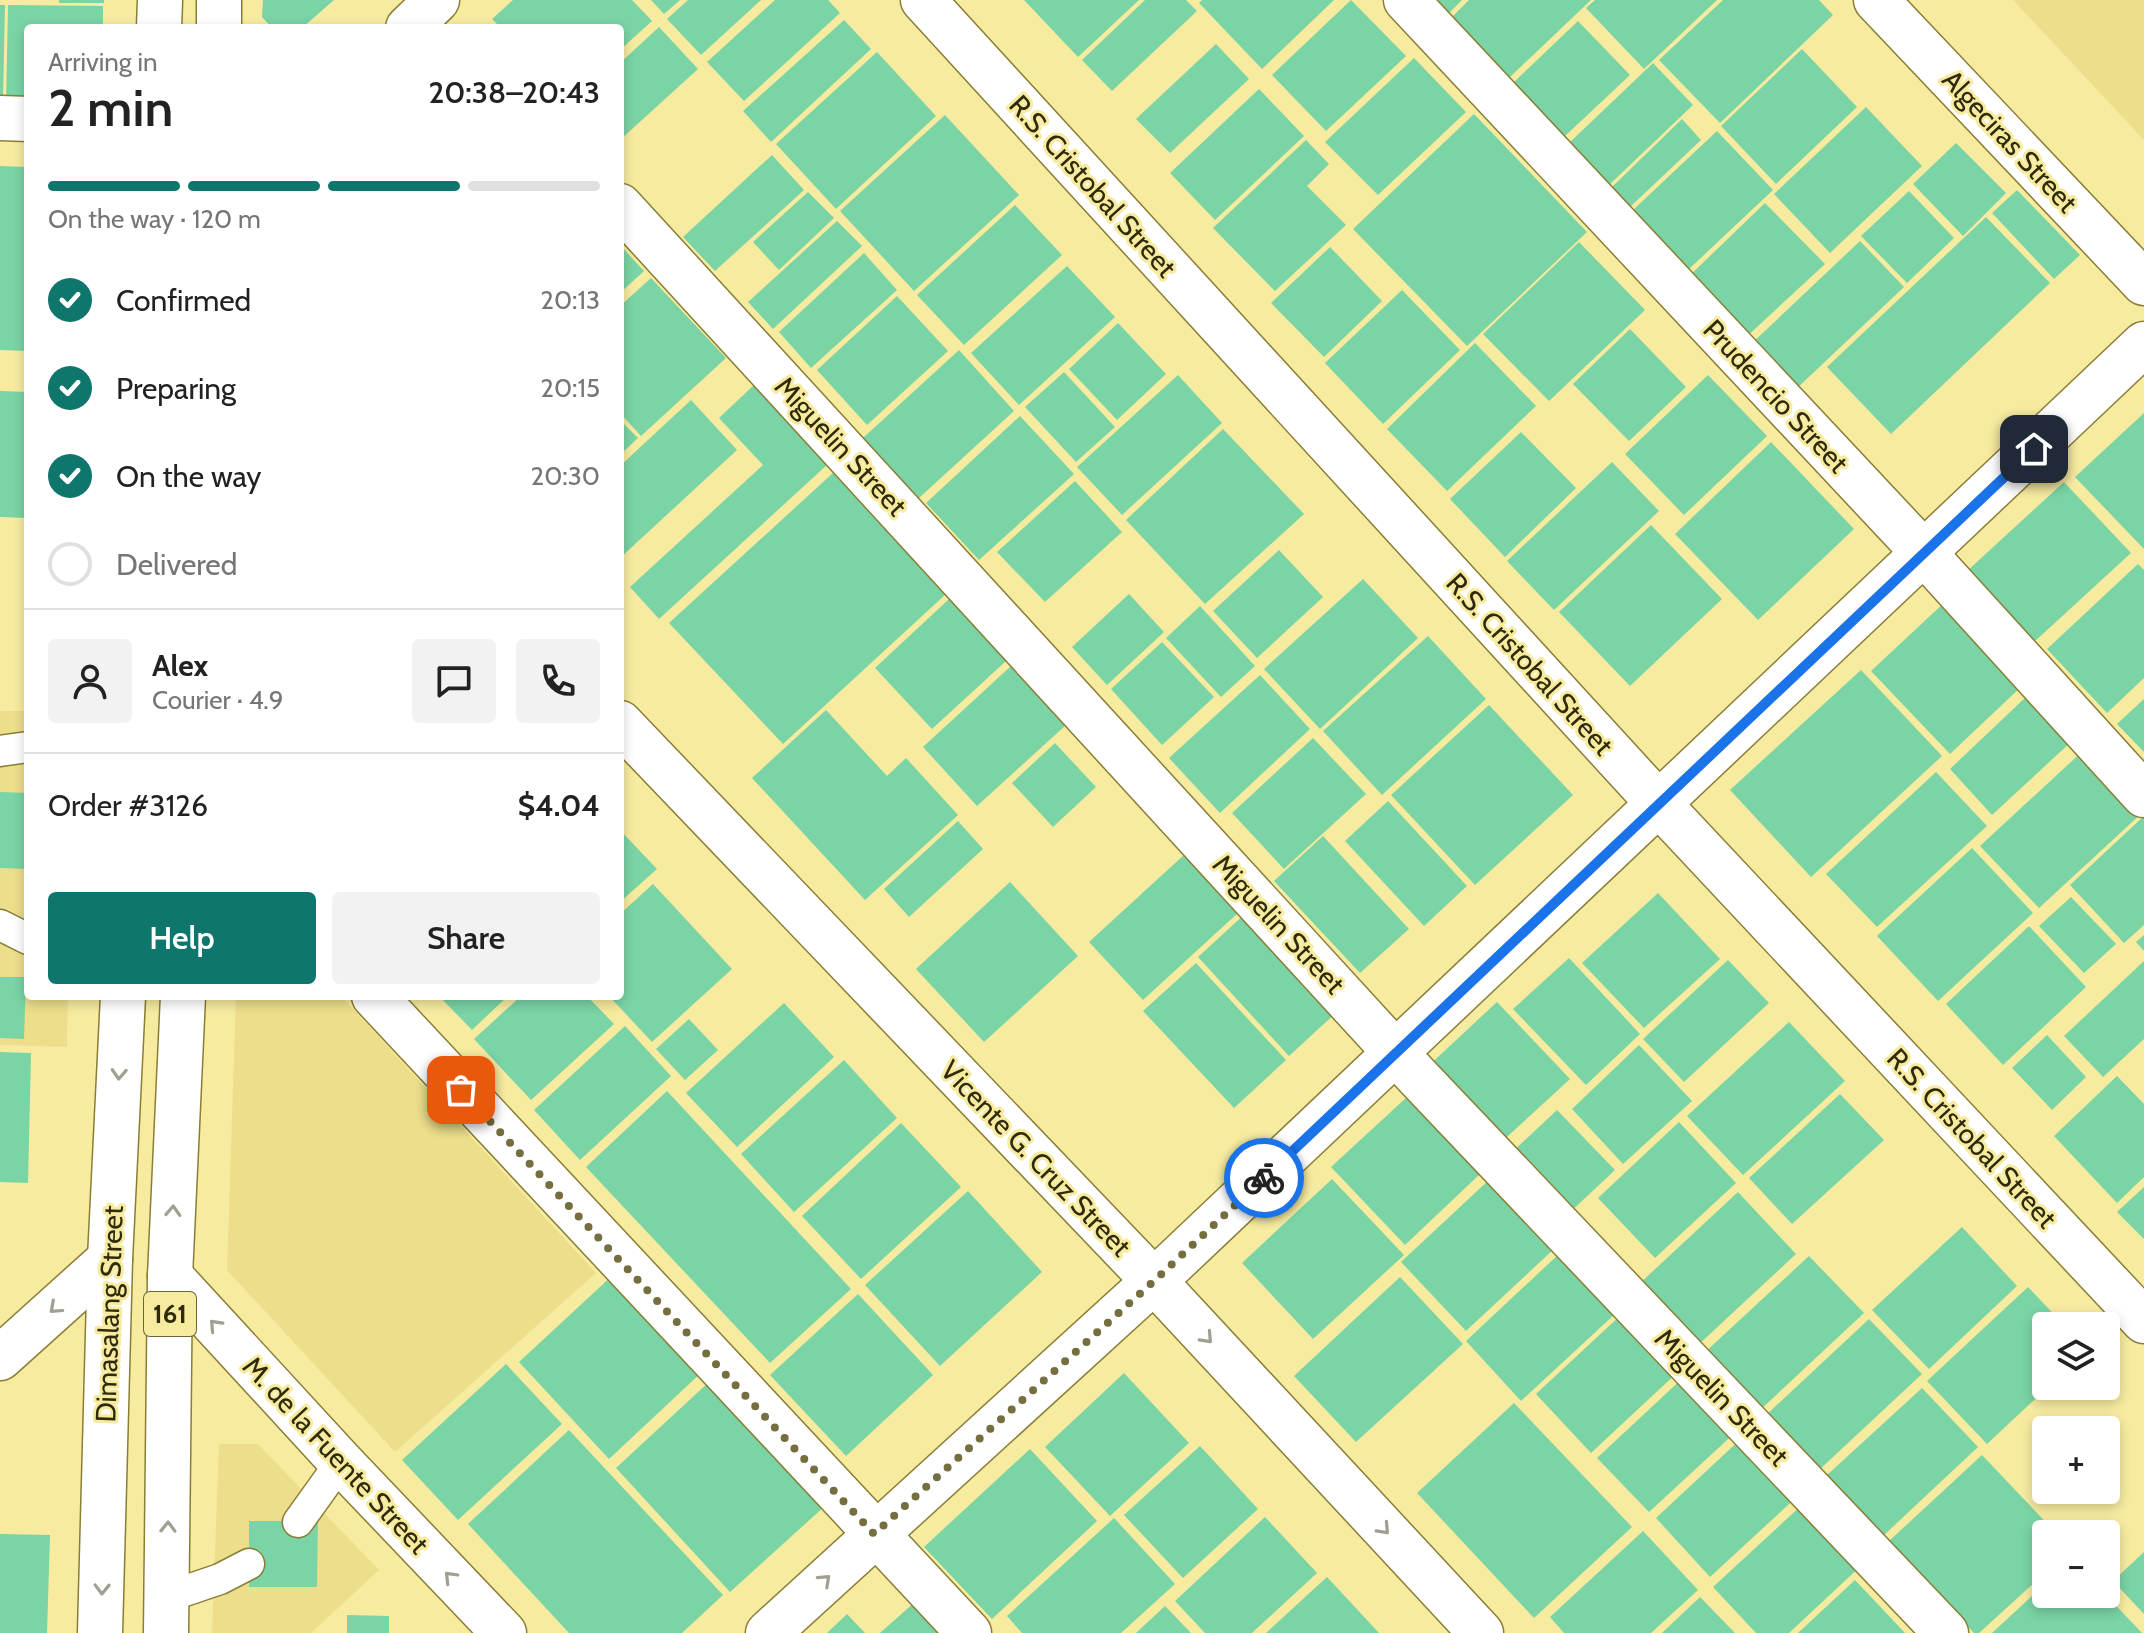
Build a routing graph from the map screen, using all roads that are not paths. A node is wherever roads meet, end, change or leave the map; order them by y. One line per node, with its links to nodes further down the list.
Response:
1 (160, 0): 6 (street)
2 (219, 0): 7 (street)
3 (923, 0): 18 (street, R.S. Cristobal Street)
4 (1406, 0): 13 (street, Prudencio Street)
5 (1876, 0): 11 (street, Algeciras Street)
6 (159, 24)
7 (219, 24)
8 (0, 118): 9 (street)
9 (24, 119)
10 (624, 210): 24 (street, Miguelin Street)
11 (2144, 283)
12 (2144, 344): 13 (street)
13 (1924, 553): 17 (street, Prudencio Street); 18 (street)
14 (624, 727): 27 (street, Vicente G. Cruz Street)
15 (24, 748): 16 (lane)
16 (0, 751)
17 (2144, 795)
18 (1659, 804): 24 (street); 28 (street, R.S. Cristobal Street)
19 (0, 925): 20 (lane)
20 (24, 937)
21 (123, 1000): 25 (street, Dimasalang Street / 161, one-way to 25)
22 (183, 1000): 26 (street, 161, one-way to 22)
23 (378, 1000): 32 (street)
24 (1397, 1052): 27 (street); 40 (street, Miguelin Street)
25 (110, 1259): 29 (street, one-way to 29); 35 (street, Dimasalang Street / 161, one-way to 35)
26 (170, 1276): 30 (street, M. de la Fuente Street, one-way to 26); 34 (street, 161, one-way to 26)
27 (1154, 1281): 32 (street); 39 (street, Vicente G. Cruz Street, one-way to 39)
28 (2144, 1321)
29 (0, 1358)
30 (341, 1462): 31 (lane); 36 (street, M. de la Fuente Street, one-way to 30)
31 (298, 1522)
32 (874, 1534): 37 (street, one-way to 32); 38 (street)
33 (249, 1564): 34 (lane)
34 (167, 1615)
35 (100, 1633)
36 (504, 1633)
37 (768, 1633)
38 (969, 1633)
39 (1481, 1633)
40 (1946, 1633)

